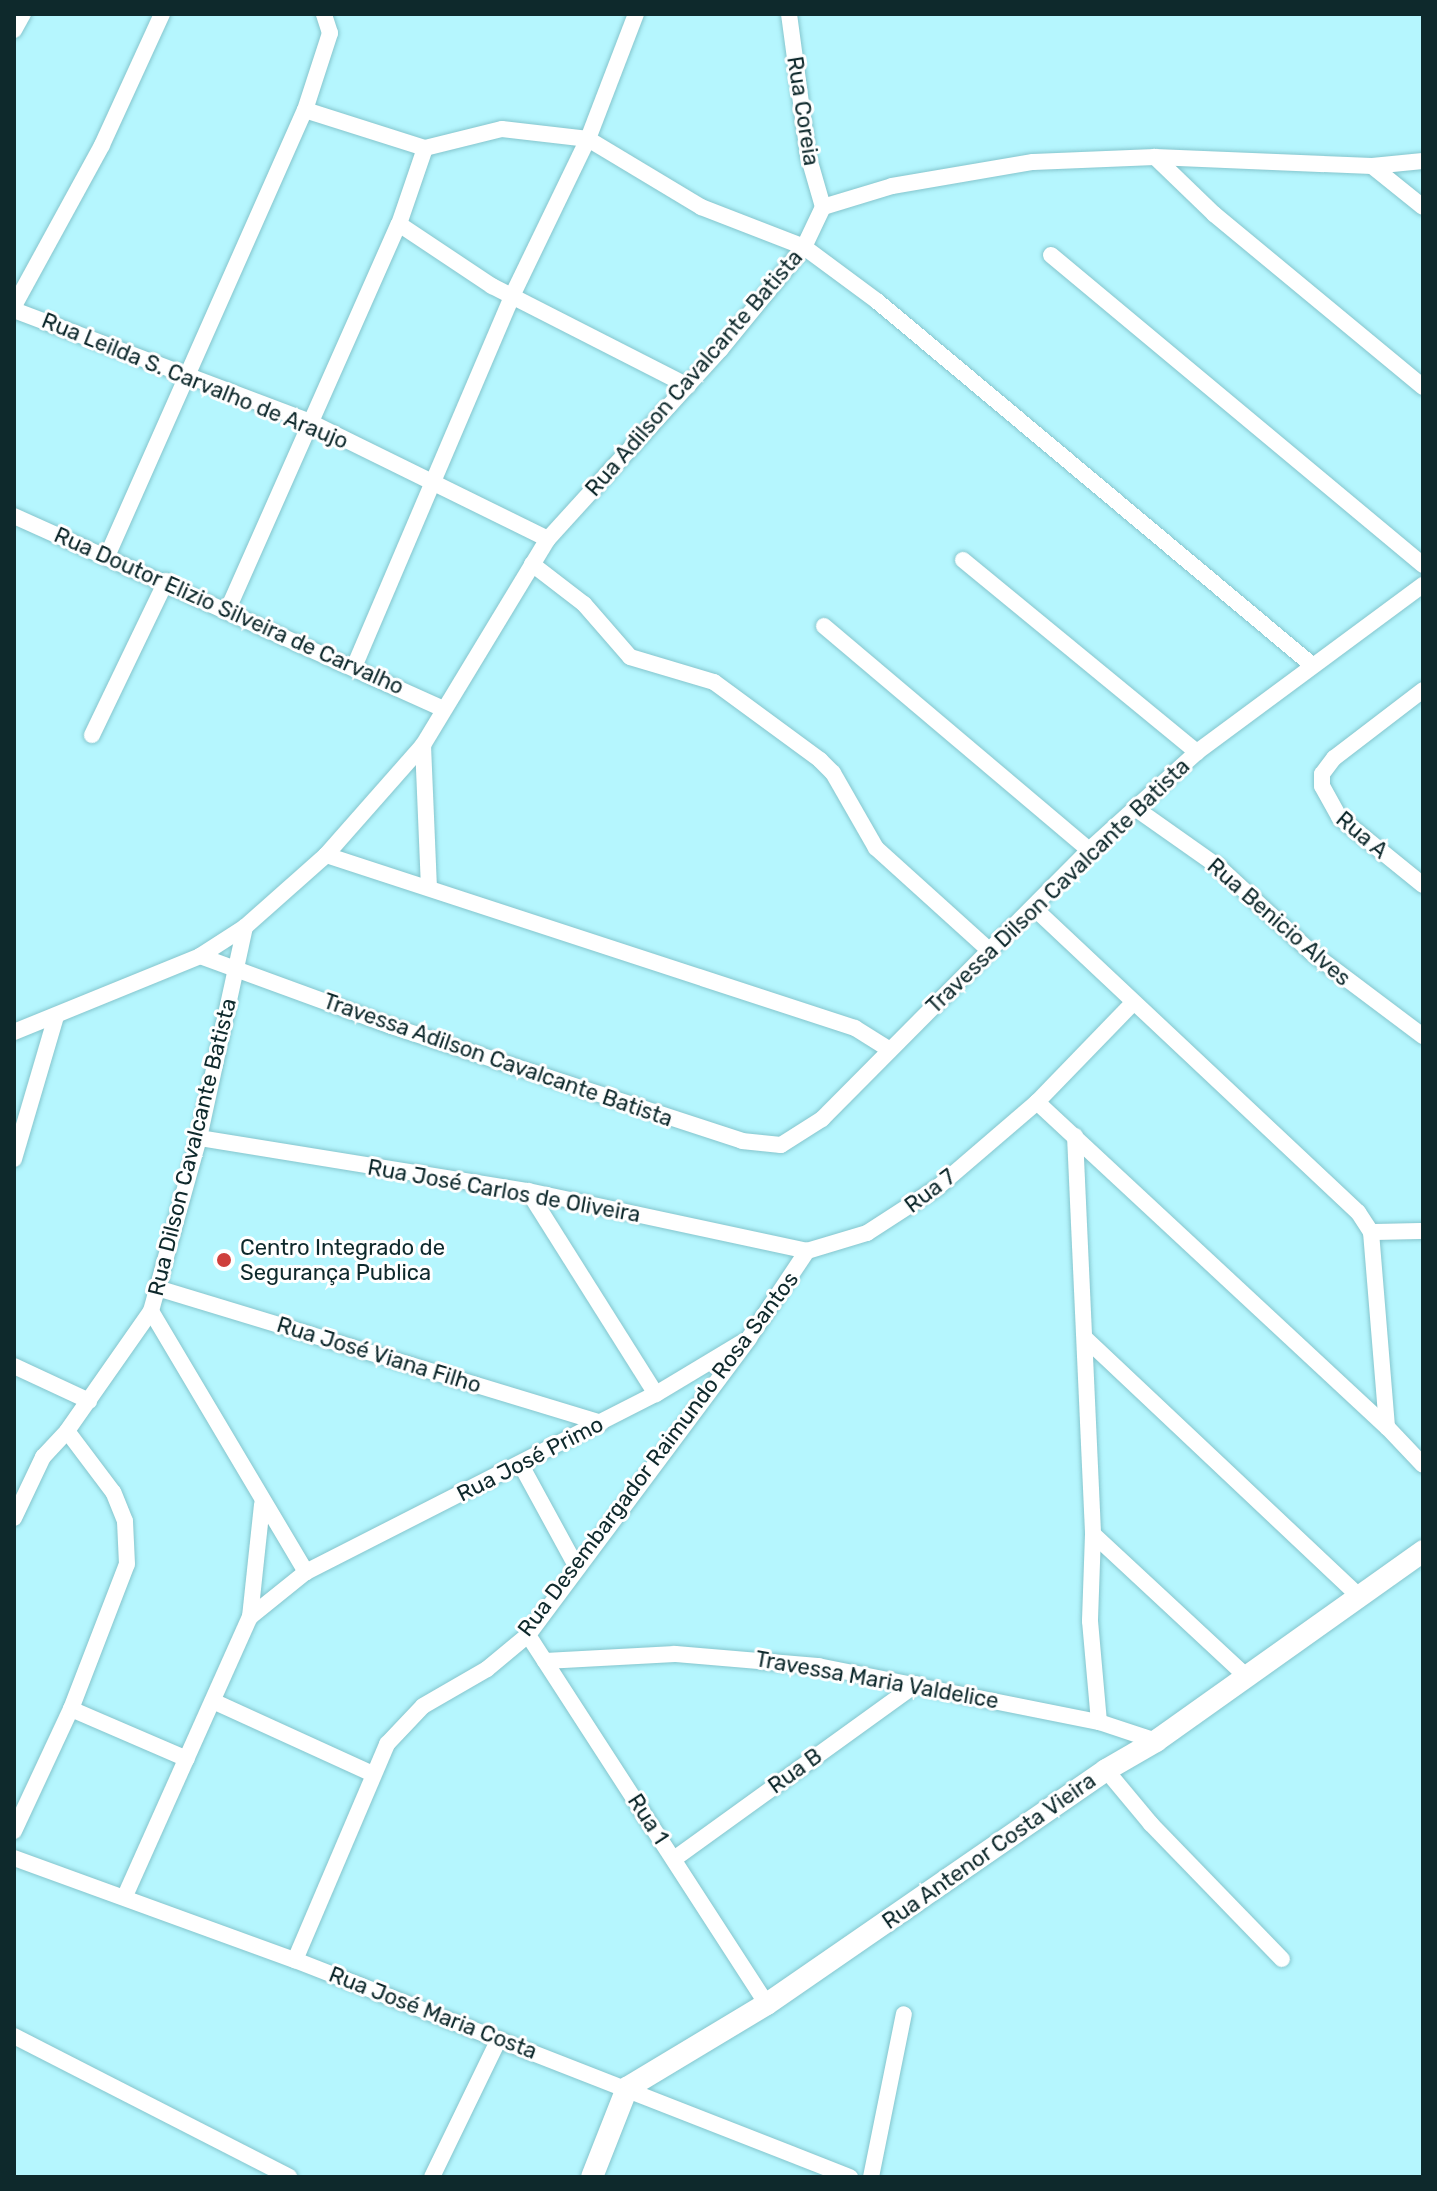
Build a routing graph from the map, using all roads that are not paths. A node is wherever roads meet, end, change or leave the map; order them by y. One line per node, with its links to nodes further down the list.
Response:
1 (23, 14): 6 (street)
2 (162, 14): 19 (street)
3 (324, 14): 7 (street)
4 (636, 14): 8 (street)
5 (789, 14): 13 (street, Rua Coreia)
6 (14, 30)
7 (305, 110): 9 (street); 20 (street)
8 (588, 139): 9 (street); 16 (street); 18 (street)
9 (425, 148): 15 (street)
10 (1155, 157): 12 (street); 13 (street); 22 (street)
11 (1423, 161): 12 (street)
12 (1372, 166): 14 (street)
13 (823, 207): 16 (street, Rua Adilson Cavalcante Batista)
14 (1423, 207)
15 (399, 224): 18 (street); 23 (street)
16 (804, 247): 21 (street, Rua Adilson Cavalcante Batista); 35 (street)
17 (1051, 255): 30 (street)
18 (512, 296): 21 (street); 24 (street)
19 (14, 308): 20 (street, Rua Leilda S. Carvalho de Araujo)
20 (185, 372): 23 (street, Rua Leilda S. Carvalho de Araujo); 27 (street)
21 (688, 386): 26 (street, Rua Adilson Cavalcante Batista)
22 (1423, 387)
23 (310, 422): 24 (street, Rua Leilda S. Carvalho de Araujo); 33 (street)
24 (432, 483): 26 (street, Rua Leilda S. Carvalho de Araujo); 36 (street)
25 (14, 516): 27 (street, Rua Doutor Elizio Silveira de Carvalho)
26 (548, 539): 29 (street, Rua Adilson Cavalcante Batista)
27 (108, 554): 31 (street, Rua Doutor Elizio Silveira de Carvalho)
28 (963, 560): 41 (street)
29 (532, 564): 38 (street, Rua Adilson Cavalcante Batista); 49 (street)
30 (1423, 565)
31 (166, 581): 33 (street, Rua Doutor Elizio Silveira de Carvalho); 39 (street)
32 (1423, 585): 35 (street, Travessa Dilson Cavalcante Batista)
33 (228, 609): 36 (street, Rua Doutor Elizio Silveira de Carvalho)
34 (824, 626): 43 (street)
35 (1312, 665): 41 (street, Travessa Dilson Cavalcante Batista)
36 (354, 667): 38 (street, Rua Doutor Elizio Silveira de Carvalho)
37 (1421, 695): 45 (street, Rua A)
38 (444, 709): 40 (street, Rua Adilson Cavalcante Batista)
39 (92, 735)
40 (423, 745): 44 (street, Rua Adilson Cavalcante Batista); 46 (street)
41 (1197, 752): 42 (street, Travessa Dilson Cavalcante Batista)
42 (1135, 808): 43 (street, Travessa Dilson Cavalcante Batista); 55 (street, Rua Benicio Alves)
43 (1089, 850): 47 (street, Travessa Dilson Cavalcante Batista)
44 (326, 855): 46 (street); 48 (street, Rua Adilson Cavalcante Batista)
45 (1423, 885)
46 (429, 886): 56 (street)
47 (1033, 907): 49 (street, Travessa Dilson Cavalcante Batista); 52 (street)
48 (245, 927): 50 (street, Rua Adilson Cavalcante Batista); 51 (street, Rua Dilson Cavalcante Batista)
49 (989, 950): 56 (street, Travessa Dilson Cavalcante Batista)
50 (200, 956): 51 (street, Travessa Adilson Cavalcante Batista); 53 (street, Rua Adilson Cavalcante Batista)
51 (237, 970): 59 (street, Rua Dilson Cavalcante Batista); 60 (street, Travessa Adilson Cavalcante Batista)
52 (1133, 1003): 57 (street, Rua 7); 64 (street)
53 (56, 1016): 54 (street, Rua Adilson Cavalcante Batista); 61 (street)
54 (14, 1032)
55 (1423, 1036)
56 (889, 1049): 60 (street, Travessa Dilson Cavalcante Batista)
57 (1037, 1102): 58 (street); 65 (street, Rua 7)
58 (1075, 1136): 69 (street); 74 (street)
59 (199, 1138): 62 (street, Rua José Carlos de Oliveira); 66 (street, Rua Dilson Cavalcante Batista)
60 (799, 1138)
61 (14, 1159)
62 (528, 1191): 65 (street, Rua José Carlos de Oliveira); 71 (street)
63 (1423, 1231): 64 (street)
64 (1371, 1232): 74 (street)
65 (807, 1251): 68 (street, Rua Desembargador Raimundo Rosa Santos)
66 (157, 1288): 67 (street, Rua Dilson Cavalcante Batista); 73 (street, Rua José Viana Filho)
67 (151, 1311): 72 (street, Rua Dilson Cavalcante Batista); 78 (street)
68 (749, 1338): 71 (street, Rua José Primo); 82 (street, Rua Desembargador Raimundo Rosa Santos)
69 (1085, 1338): 80 (street); 84 (street)
70 (14, 1366): 72 (street)
71 (656, 1394): 73 (street, Rua José Primo)
72 (89, 1401): 75 (street, Rua Dilson Cavalcante Batista)
73 (601, 1423): 76 (street, Rua José Primo)
74 (1387, 1427): 77 (street)
75 (67, 1431): 79 (street, Rua Dilson Cavalcante Batista); 91 (street)
76 (521, 1465): 82 (street); 83 (street, Rua José Primo)
77 (1423, 1465)
78 (262, 1505): 83 (street); 85 (street)
79 (14, 1518)
80 (1093, 1534): 88 (street); 92 (street)
81 (1423, 1551): 84 (main road, Rua Antenor Costa Vieira)
82 (576, 1566): 86 (street, Rua Desembargador Raimundo Rosa Santos)
83 (306, 1572): 85 (street, Rua José Primo)
84 (1359, 1596): 88 (main road, Rua Antenor Costa Vieira)
85 (250, 1617): 90 (street)
86 (528, 1635): 87 (street, Rua 1); 96 (street, Rua Desembargador Raimundo Rosa Santos)
87 (545, 1661): 89 (street, Travessa Maria Valdelice); 99 (street, Rua 1)
88 (1247, 1677): 93 (main road, Rua Antenor Costa Vieira)
89 (917, 1684): 92 (street, Travessa Maria Valdelice); 99 (street, Rua B)
90 (215, 1702): 94 (street); 96 (street)
91 (71, 1709): 94 (street); 97 (street)
92 (1099, 1722): 93 (street, Travessa Maria Valdelice)
93 (1156, 1741): 95 (main road, Rua Antenor Costa Vieira)
94 (187, 1759): 100 (street)
95 (1106, 1770): 101 (street); 103 (main road, Rua Antenor Costa Vieira)
96 (371, 1773): 102 (street, Rua Desembargador Raimundo Rosa Santos)
97 (14, 1831)
98 (14, 1858): 100 (street, Rua José Maria Costa)
99 (674, 1859): 103 (street, Rua 1)
100 (125, 1896): 102 (street, Rua José Maria Costa)
101 (1282, 1959)
102 (295, 1960): 106 (street, Rua José Maria Costa)
103 (767, 2004): 107 (main road, Rua Antenor Costa Vieira)
104 (904, 2014): 112 (street)
105 (14, 2036): 108 (street)
106 (499, 2039): 107 (street, Rua José Maria Costa); 109 (street)
107 (627, 2088): 110 (main road); 111 (street, Rua José Maria Costa)
108 (289, 2177)
109 (432, 2177)
110 (592, 2177)
111 (850, 2177)
112 (871, 2177)

